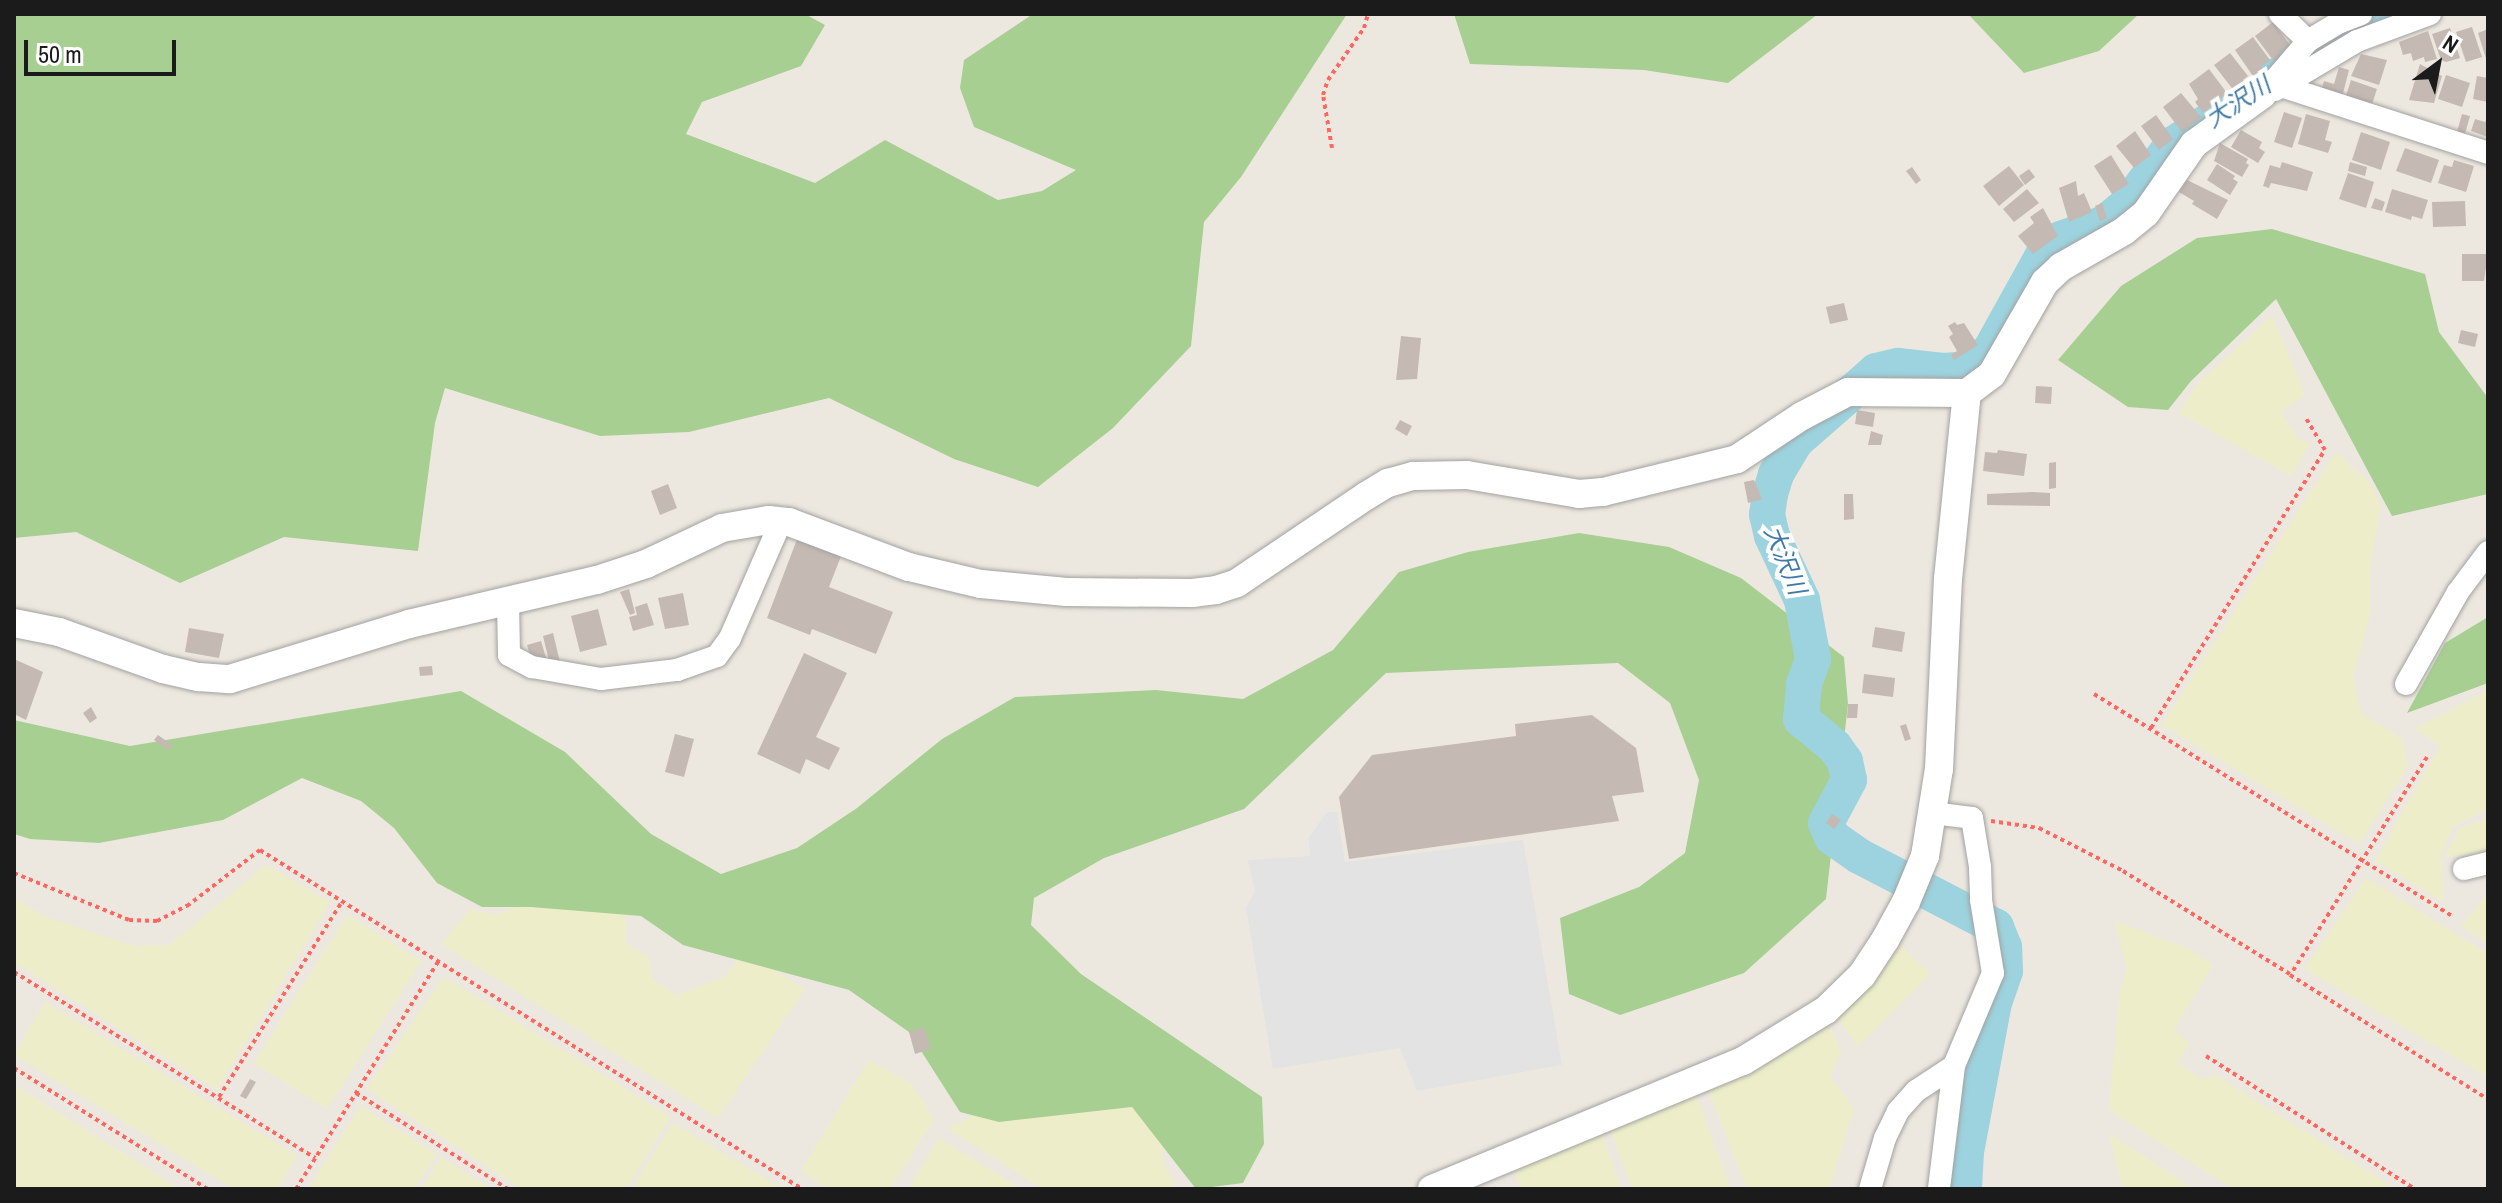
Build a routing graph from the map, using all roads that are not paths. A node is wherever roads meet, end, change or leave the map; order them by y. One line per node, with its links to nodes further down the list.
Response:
1 (2280, 14): 4 (street)
2 (2361, 14): 4 (street)
3 (2430, 14): 5 (street)
4 (2308, 41): 5 (street)
5 (2273, 90): 6 (street); 7 (street)
6 (2488, 153)
7 (1967, 393): 8 (street); 13 (street)
8 (781, 521): 10 (street); 10 (street)
9 (2488, 552): 12 (street)
10 (508, 602): 11 (street)
11 (14, 623)
12 (2406, 684)
13 (1932, 813): 16 (street); 17 (street)
14 (2488, 863): 15 (street)
15 (2464, 869)
16 (1954, 1066): 18 (street); 19 (street)
17 (1432, 1189)
18 (1870, 1189)
19 (1939, 1189)

